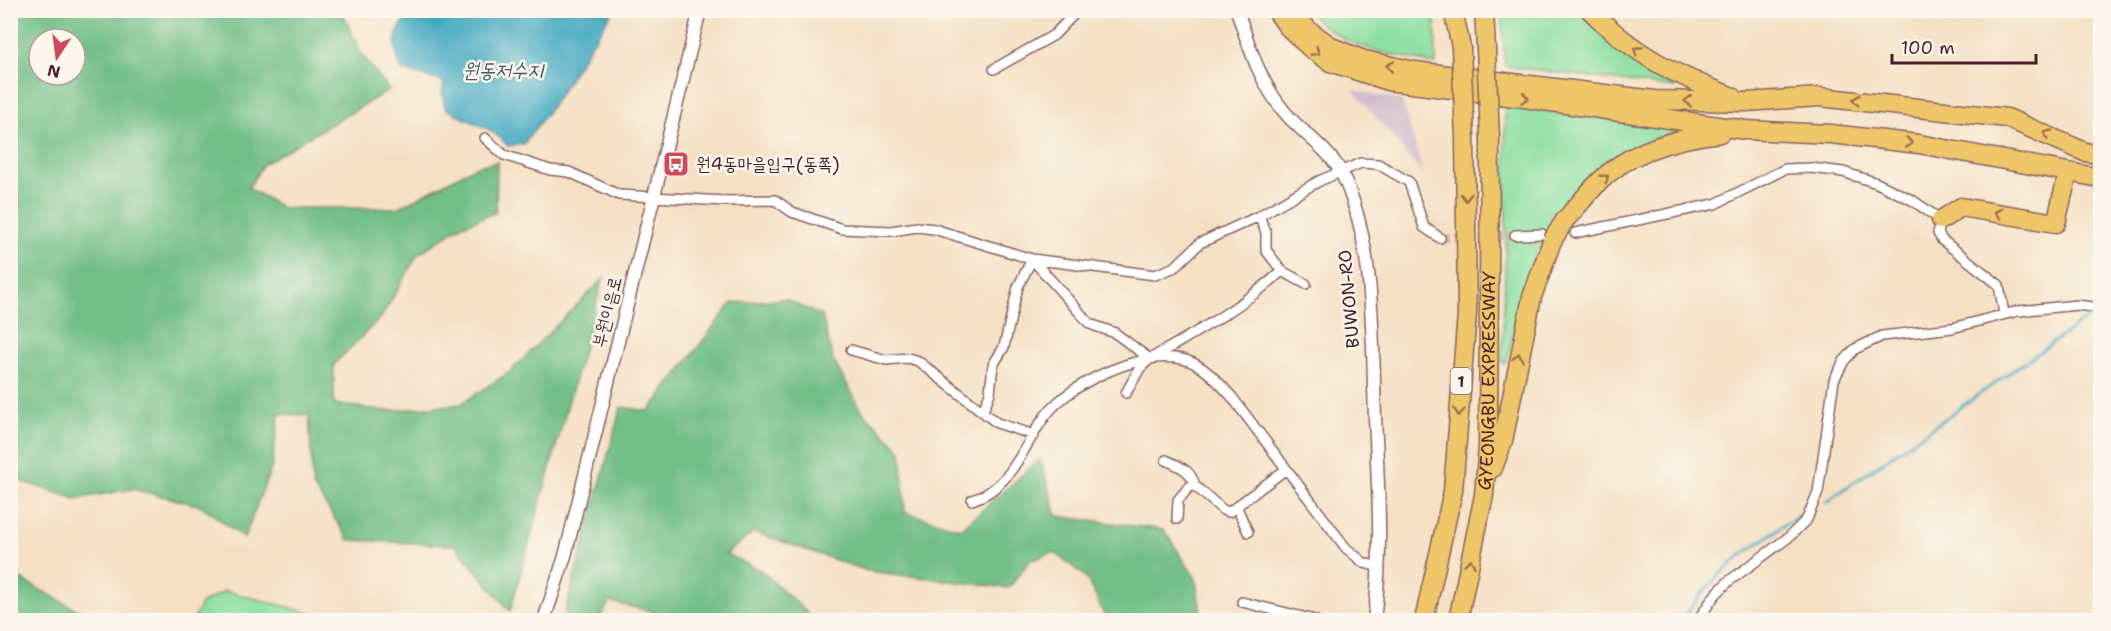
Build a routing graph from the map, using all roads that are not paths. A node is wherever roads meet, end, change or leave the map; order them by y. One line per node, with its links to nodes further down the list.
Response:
1 (700, 10): 19 (street, 부원이음로)
2 (1078, 10): 11 (street)
3 (1237, 10): 16 (street, BUWON-RO)
4 (1276, 10): 13 (highway, one-way to 13)
5 (1294, 10): 12 (highway, one-way to 5)
6 (1453, 10): 10 (highway)
7 (1458, 10): 10 (highway, 1)
8 (1484, 10): 39 (highway, GYEONGBU EXPRESSWAY / 1, bridge)
9 (1590, 10): 12 (highway, one-way to 9)
10 (1461, 47): 49 (highway, GYEONGBU EXPRESSWAY / 1, one-way to 49, bridge)
11 (994, 69)
12 (1746, 102): 15 (highway, one-way to 12)
13 (1746, 130): 17 (highway, one-way to 17); 22 (highway, one-way to 13)
14 (485, 138): 19 (street)
15 (2100, 155)
16 (1340, 171): 20 (street); 25 (street); 44 (street, BUWON-RO)
17 (2068, 173): 18 (highway); 21 (highway, one-way to 21)
18 (2100, 178)
19 (653, 198): 26 (street); 46 (street, 부원이음로)
20 (1259, 216): 26 (street); 27 (street)
21 (1941, 220): 22 (street); 30 (street)
22 (1570, 226): 24 (highway, bridge)
23 (1515, 235): 24 (street)
24 (1547, 237): 39 (highway, one-way to 24)
25 (1440, 238)
26 (1032, 259): 32 (street); 34 (street)
27 (1282, 271): 28 (street); 32 (street)
28 (1306, 284)
29 (2098, 308): 30 (street)
30 (2004, 314): 51 (street)
31 (851, 350): 34 (street)
32 (1150, 359): 33 (street); 35 (street); 37 (street)
33 (1126, 393)
34 (983, 411): 35 (street)
35 (1034, 435): 40 (street)
36 (1167, 460): 38 (street)
37 (1285, 470): 41 (street); 44 (street)
38 (1195, 486): 41 (street); 42 (street)
39 (1484, 495): 50 (highway, GYEONGBU EXPRESSWAY / 1, one-way to 39)
40 (972, 500)
41 (1237, 508): 43 (street)
42 (1177, 519)
43 (1248, 532)
44 (1379, 567): 48 (street, BUWON-RO)
45 (1242, 602): 47 (street)
46 (544, 621)
47 (1315, 621)
48 (1374, 621)
49 (1424, 621)
50 (1458, 621)
51 (1698, 621)

